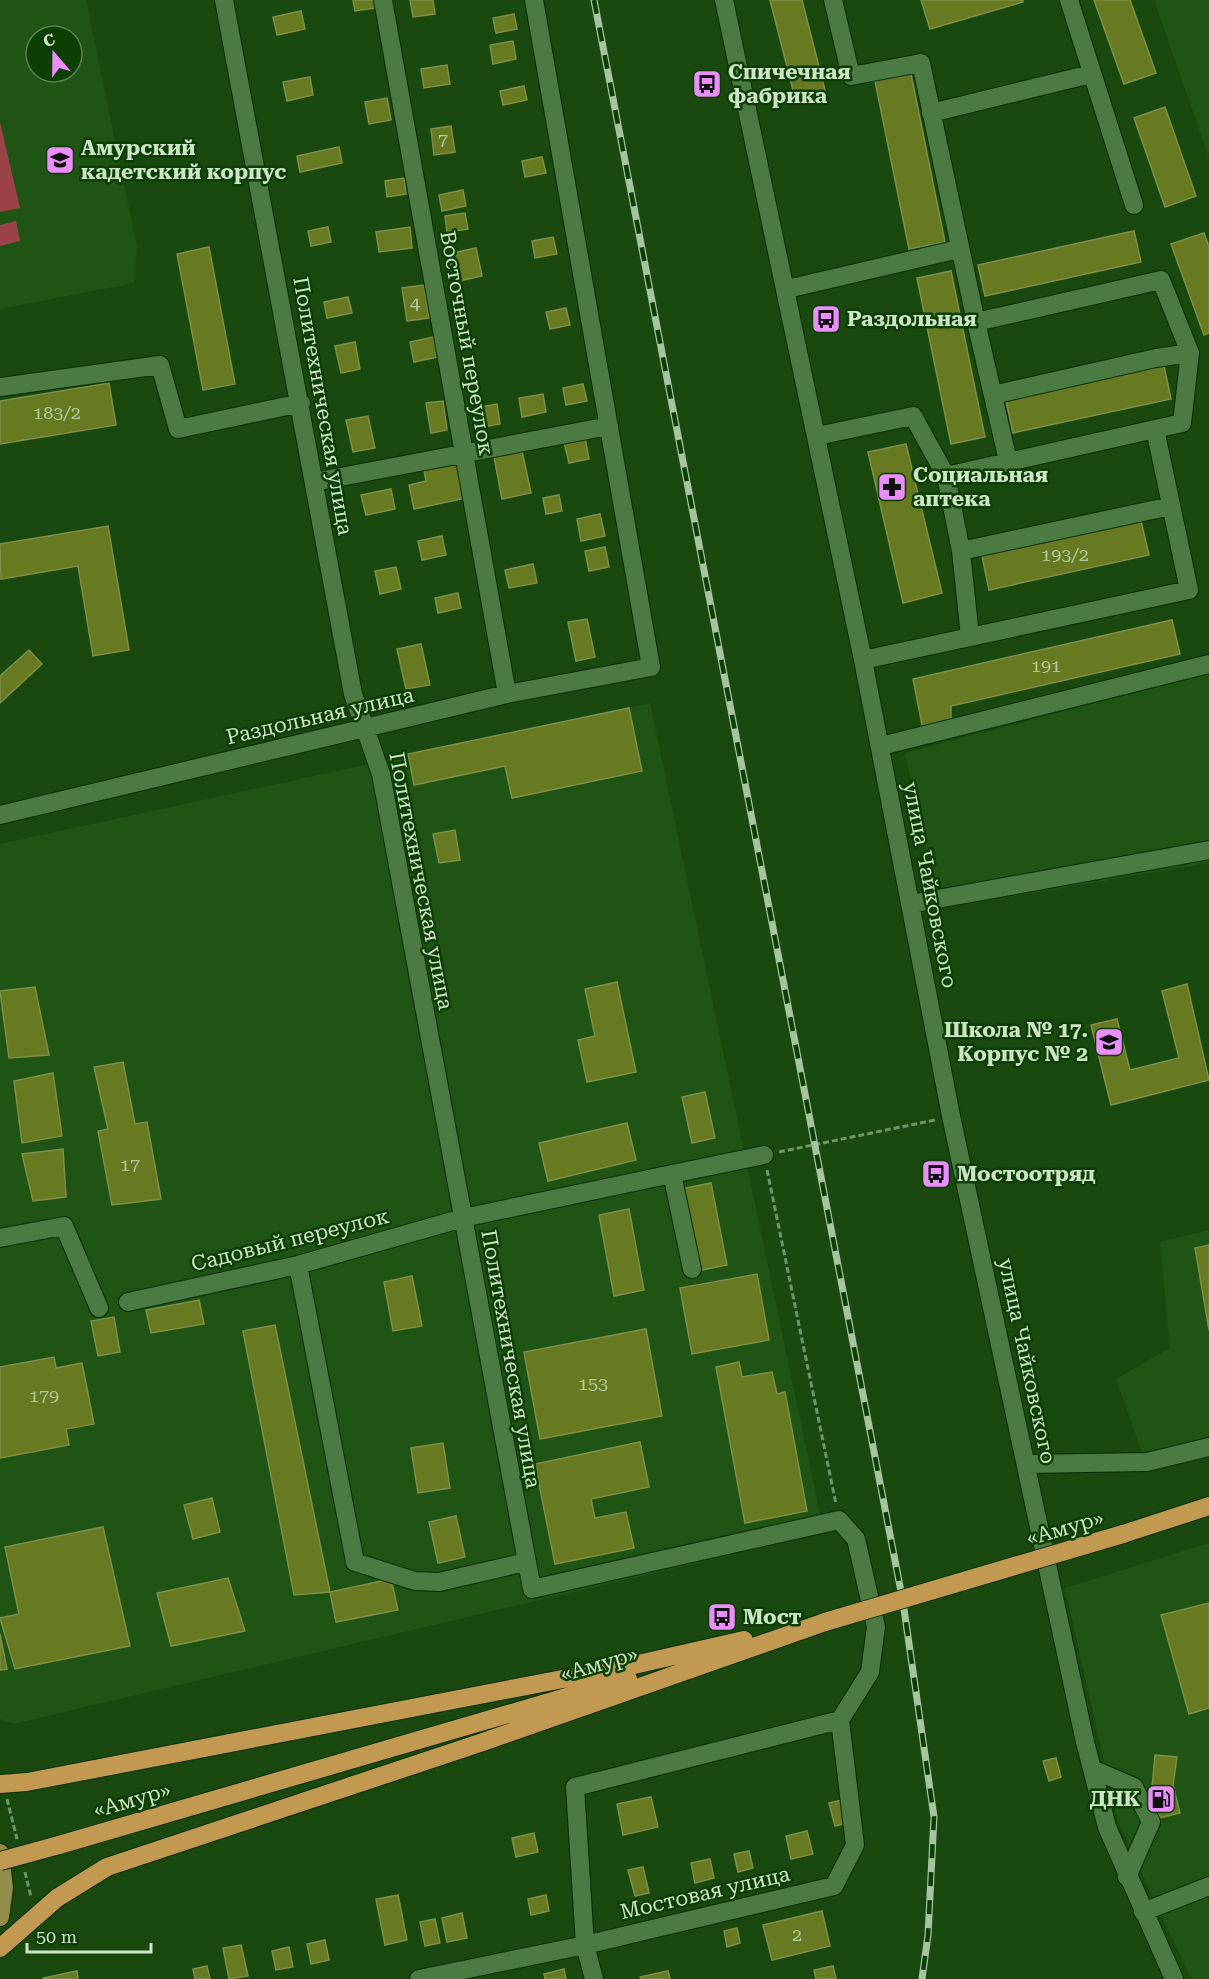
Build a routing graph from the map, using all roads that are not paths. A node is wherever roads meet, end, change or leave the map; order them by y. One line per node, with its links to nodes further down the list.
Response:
1 (224, 0): 16 (street, Политехническая улица)
2 (383, 0): 20 (street, Восточный переулок)
3 (534, 0): 17 (street)
4 (724, 0): 11 (street, улица Чайковского)
5 (833, 0): 8 (street)
6 (1069, 0): 7 (street)
7 (1091, 74): 8 (street); 9 (street)
8 (931, 112): 10 (street)
9 (1134, 205)
10 (959, 249): 11 (street); 12 (street)
11 (787, 288): 19 (street, улица Чайковского)
12 (976, 322): 13 (street); 15 (street)
13 (1190, 353): 15 (street); 18 (street)
14 (0, 387): 16 (street)
15 (993, 394): 21 (street)
16 (301, 403): 23 (street, Политехническая улица)
17 (609, 426): 20 (street); 29 (street, Раздольная улица)
18 (1155, 429): 21 (street); 24 (street)
19 (818, 436): 22 (street); 27 (street, улица Чайковского)
20 (464, 455): 23 (street); 29 (street, Восточный переулок)
21 (1008, 461): 22 (street)
22 (946, 476): 25 (street)
23 (314, 482): 30 (street, Политехническая улица)
24 (1171, 506): 25 (street); 26 (street)
25 (961, 551): 26 (street)
26 (970, 637): 27 (street)
27 (863, 660): 31 (street, улица Чайковского)
28 (1209, 664): 31 (street)
29 (507, 694): 30 (street, Раздольная улица)
30 (364, 729): 32 (street, Раздольная улица); 37 (street, Политехническая улица)
31 (881, 746): 34 (street, улица Чайковского)
32 (0, 815)
33 (1209, 850): 34 (street)
34 (910, 903): 44 (street, улица Чайковского)
35 (764, 1155): 36 (street, Садовый переулок)
36 (672, 1174): 37 (street, Садовый переулок); 40 (street)
37 (463, 1218): 39 (street, Садовый переулок); 46 (street, Политехническая улица)
38 (0, 1238): 42 (street)
39 (298, 1265): 41 (street, Садовый переулок); 46 (street)
40 (692, 1269)
41 (128, 1302)
42 (99, 1308)
43 (1209, 1447): 44 (street)
44 (1026, 1464): 49 (street, улица Чайковского)
45 (1209, 1506): 47 (highway, «Амур», bridge)
46 (526, 1562): 48 (street, Политехническая улица)
47 (825, 1622): 50 (highway); 52 (highway, «Амур», bridge); 58 (highway)
48 (840, 1720): 57 (street, Мостовая улица); 57 (street)
49 (1092, 1769): 53 (street, улица Чайковского); 53 (street)
50 (0, 1784)
51 (0, 1853): 56 (main road)
52 (0, 1861)
53 (1127, 1877): 55 (street, улица Чайковского)
54 (1209, 1886): 55 (street)
55 (1143, 1912): 61 (street, улица Чайковского)
56 (0, 1917)
57 (585, 1945): 59 (street, Мостовая улица); 60 (street)
58 (0, 1948)
59 (419, 1979)
60 (594, 1979)
61 (1174, 1979)

